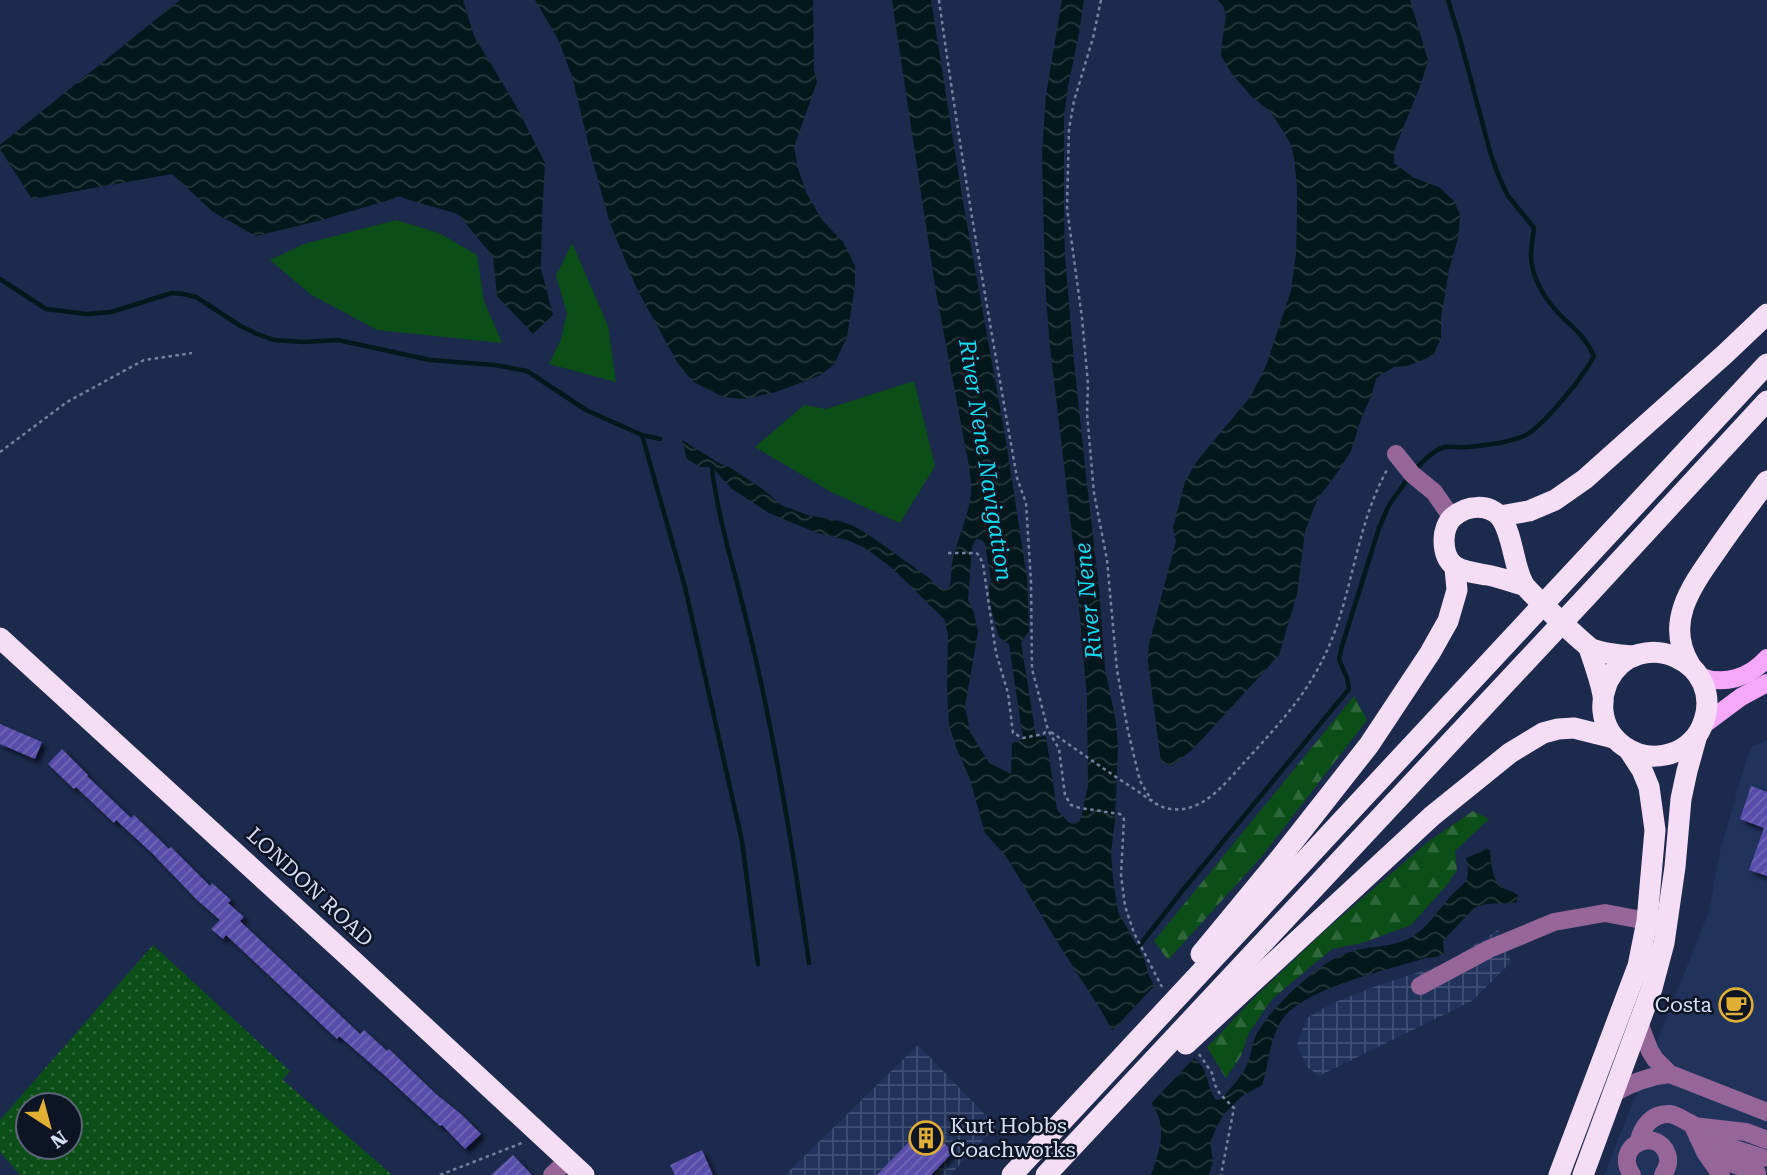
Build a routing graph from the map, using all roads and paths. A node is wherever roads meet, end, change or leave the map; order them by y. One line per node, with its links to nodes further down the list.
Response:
1 (939, 0): 22 (path)
2 (1101, 0): 25 (path)
3 (1767, 314): 10 (highway)
4 (192, 353): 7 (path)
5 (1767, 364): 29 (highway)
6 (1767, 401): 31 (highway)
7 (0, 452)
8 (1396, 454): 11 (street); 25 (path)
9 (1767, 481): 19 (highway)
10 (1500, 516): 11 (highway); 14 (highway)
11 (1452, 518): 13 (highway)
12 (948, 553): 22 (path)
13 (1455, 568): 14 (highway); 29 (highway)
14 (1523, 585): 16 (highway)
15 (0, 638): 41 (highway, LONDON ROAD)
16 (1589, 648): 17 (highway); 21 (highway)
17 (1634, 656): 19 (highway); 21 (highway)
18 (1767, 657): 19 (main road)
19 (1694, 670): 23 (highway)
20 (1767, 684): 23 (main road)
21 (1603, 696): 24 (highway)
22 (1048, 730): 25 (path); 27 (path)
23 (1699, 731): 24 (highway); 30 (highway)
24 (1622, 744): 26 (highway); 31 (highway)
25 (1152, 801)
26 (1647, 921): 28 (street); 50 (highway)
27 (1144, 951)
28 (1420, 986)
29 (1176, 993): 47 (highway)
30 (1639, 1023): 32 (street); 34 (highway)
31 (1195, 1026): 48 (highway)
32 (1670, 1074): 34 (street); 35 (street)
33 (1220, 1094): 49 (path)
34 (1612, 1094): 51 (highway)
35 (1767, 1112)
36 (1695, 1132): 38 (street); 39 (street); 40 (street); 42 (street)
37 (527, 1140): 44 (path)
38 (1767, 1140)
39 (1638, 1143): 43 (street); 52 (street)
40 (1707, 1154): 42 (street); 53 (street)
41 (568, 1160): 45 (street); 46 (highway, LONDON ROAD)
42 (1761, 1163)
43 (1667, 1174)
44 (440, 1175)
45 (552, 1175)
46 (584, 1175)
47 (1012, 1175)
48 (1048, 1175)
49 (1221, 1175)
50 (1559, 1175)
51 (1583, 1175)
52 (1632, 1175)
53 (1721, 1175)

